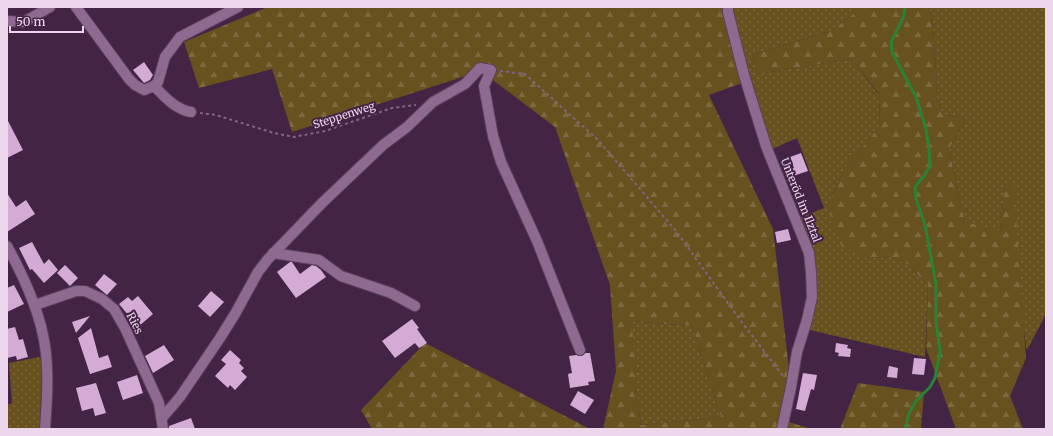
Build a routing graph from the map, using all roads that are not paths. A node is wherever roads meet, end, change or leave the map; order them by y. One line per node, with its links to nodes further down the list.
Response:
1 (50, 7): 5 (street)
2 (76, 7): 6 (street)
3 (238, 7): 6 (street)
4 (728, 7): 16 (street, Unteröd im Ilztal)
5 (7, 21)
6 (154, 86): 7 (street)
7 (191, 112)
8 (7, 246): 10 (street)
9 (273, 252): 11 (street); 12 (street); 13 (street)
10 (35, 305): 13 (street, Ries); 14 (street)
11 (415, 306)
12 (580, 350)
13 (162, 418): 15 (street, Ries)
14 (45, 429)
15 (163, 429)
16 (782, 429)

